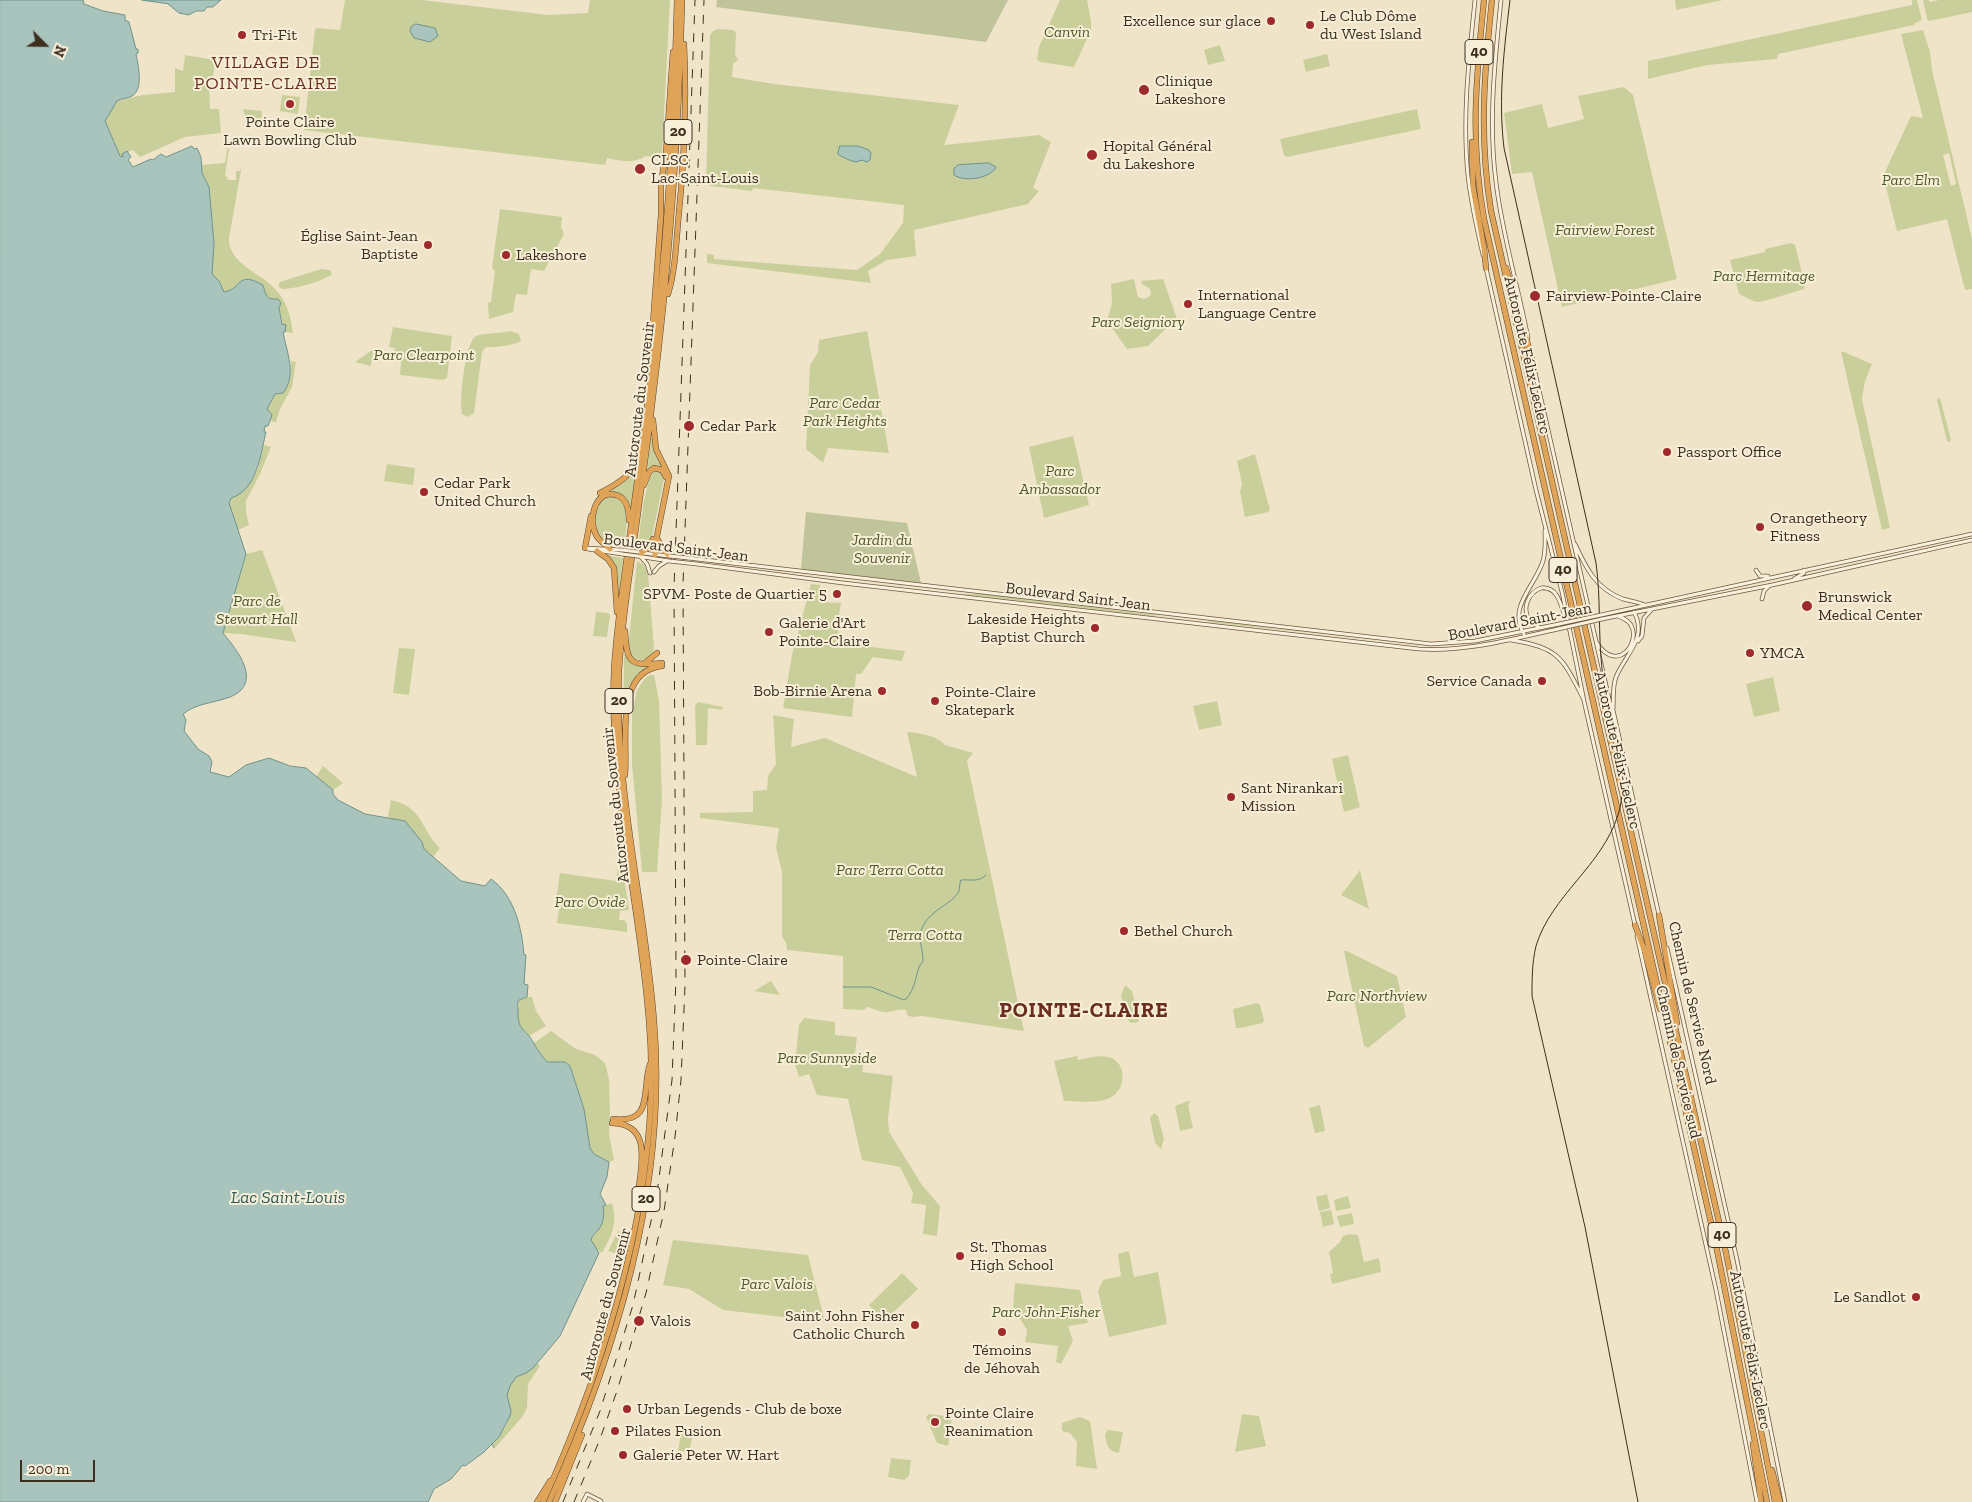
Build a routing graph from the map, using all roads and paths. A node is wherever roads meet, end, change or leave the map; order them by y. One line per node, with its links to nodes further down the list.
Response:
1 (1475, 0): 8 (main road)
2 (1484, 0): 6 (highway, Autoroute Félix-Leclerc / 40)
3 (1492, 0): 7 (highway, Autoroute Félix-Leclerc / 40)
4 (1502, 0): 9 (main road, Chemin de Service Nord)
5 (680, 1): 10 (highway, Autoroute du Souvenir / 20); 11 (highway, Autoroute du Souvenir / 20)
6 (1474, 104): 8 (highway); 57 (highway, Autoroute Félix-Leclerc / 40)
7 (1498, 243): 9 (highway); 58 (highway, Autoroute Félix-Leclerc / 40)
8 (1486, 268): 13 (main road)
9 (1532, 359): 16 (main road, Chemin de Service Nord)
10 (652, 408): 12 (highway, Autoroute du Souvenir / 20); 15 (highway)
11 (643, 440): 18 (highway); 21 (highway, Autoroute du Souvenir / 20)
12 (640, 497): 22 (highway); 38 (highway, Autoroute du Souvenir / 20)
13 (1545, 524): 44 (main road); 45 (main road)
14 (1972, 534): 27 (main road, Boulevard Saint-Jean)
15 (657, 537): 23 (highway); 24 (highway)
16 (1574, 539): 34 (main road); 48 (main road, Chemin de Service Nord)
17 (1972, 540): 31 (main road, Boulevard Saint-Jean)
18 (585, 548): 19 (main road, Boulevard Saint-Jean); 20 (main road, Boulevard Saint-Jean)
19 (610, 549): 21 (main road, Boulevard Saint-Jean); 21 (highway)
20 (597, 551): 21 (main road, Boulevard Saint-Jean); 41 (highway)
21 (624, 551): 22 (main road, Boulevard Saint-Jean, bridge); 41 (highway, Autoroute du Souvenir / 20)
22 (639, 554): 23 (main road, Boulevard Saint-Jean); 24 (main road, Boulevard Saint-Jean); 29 (main road)
23 (655, 555): 24 (main road, Boulevard Saint-Jean)
24 (669, 559): 25 (main road, Boulevard Saint-Jean, bridge); 28 (main road)
25 (697, 562): 45 (main road, Boulevard Saint-Jean); 47 (main road, Boulevard Saint-Jean)
26 (1756, 570): 30 (main road)
27 (1804, 570): 30 (main road, Boulevard Saint-Jean); 31 (main road)
28 (654, 572)
29 (650, 573)
30 (1779, 576): 34 (main road, Boulevard Saint-Jean)
31 (1792, 580): 32 (main road, Boulevard Saint-Jean)
32 (1772, 585): 33 (main road); 36 (main road, Boulevard Saint-Jean)
33 (1762, 599)
34 (1646, 605): 35 (main road, Boulevard Saint-Jean)
35 (1631, 608): 37 (main road); 40 (main road, Boulevard Saint-Jean)
36 (1652, 609): 37 (main road, Boulevard Saint-Jean); 49 (main road)
37 (1634, 612): 39 (main road, Boulevard Saint-Jean); 49 (main road)
38 (624, 614): 51 (highway); 54 (highway, Autoroute du Souvenir / 20)
39 (1618, 616): 40 (main road, Boulevard Saint-Jean); 48 (main road)
40 (1602, 617): 42 (main road, Boulevard Saint-Jean, bridge)
41 (618, 625): 59 (highway, Autoroute du Souvenir / 20)
42 (1558, 627): 43 (main road, Boulevard Saint-Jean); 46 (main road, Boulevard Saint-Jean)
43 (1541, 628): 44 (main road); 45 (main road, Boulevard Saint-Jean)
44 (1569, 628): 52 (main road, Chemin de Service sud)
45 (1523, 632): 46 (main road)
46 (1527, 636): 47 (main road, Boulevard Saint-Jean)
47 (1508, 640): 52 (main road)
48 (1595, 641): 53 (main road, Chemin de Service Nord)
49 (1636, 643): 53 (main road)
50 (657, 653): 51 (highway)
51 (645, 663): 54 (highway)
52 (1584, 702): 56 (main road, Chemin de Service sud)
53 (1613, 710): 55 (main road, Chemin de Service Nord)
54 (625, 788): 61 (highway, Autoroute du Souvenir / 20)
55 (1658, 915): 58 (highway); 76 (main road, Chemin de Service Nord)
56 (1635, 925): 57 (highway); 71 (main road, Chemin de Service sud)
57 (1668, 1033): 62 (highway, Autoroute Félix-Leclerc / 40)
58 (1682, 1056): 63 (highway, Autoroute Félix-Leclerc / 40)
59 (651, 1059): 60 (highway, Autoroute du Souvenir / 20); 60 (highway)
60 (634, 1230): 64 (highway, Autoroute du Souvenir / 20)
61 (598, 1382): 68 (highway, Autoroute du Souvenir / 20); 69 (highway)
62 (1749, 1411): 72 (highway); 73 (highway, Autoroute Félix-Leclerc / 40)
63 (1763, 1440): 74 (highway, Autoroute Félix-Leclerc / 40); 75 (highway)
64 (560, 1465): 66 (highway); 67 (highway, Autoroute du Souvenir / 20)
65 (601, 1501): 70 (main road)
66 (538, 1502)
67 (543, 1502)
68 (549, 1502)
69 (556, 1502)
70 (583, 1502)
71 (1757, 1502)
72 (1761, 1502)
73 (1767, 1502)
74 (1775, 1502)
75 (1780, 1502)
76 (1785, 1502)

